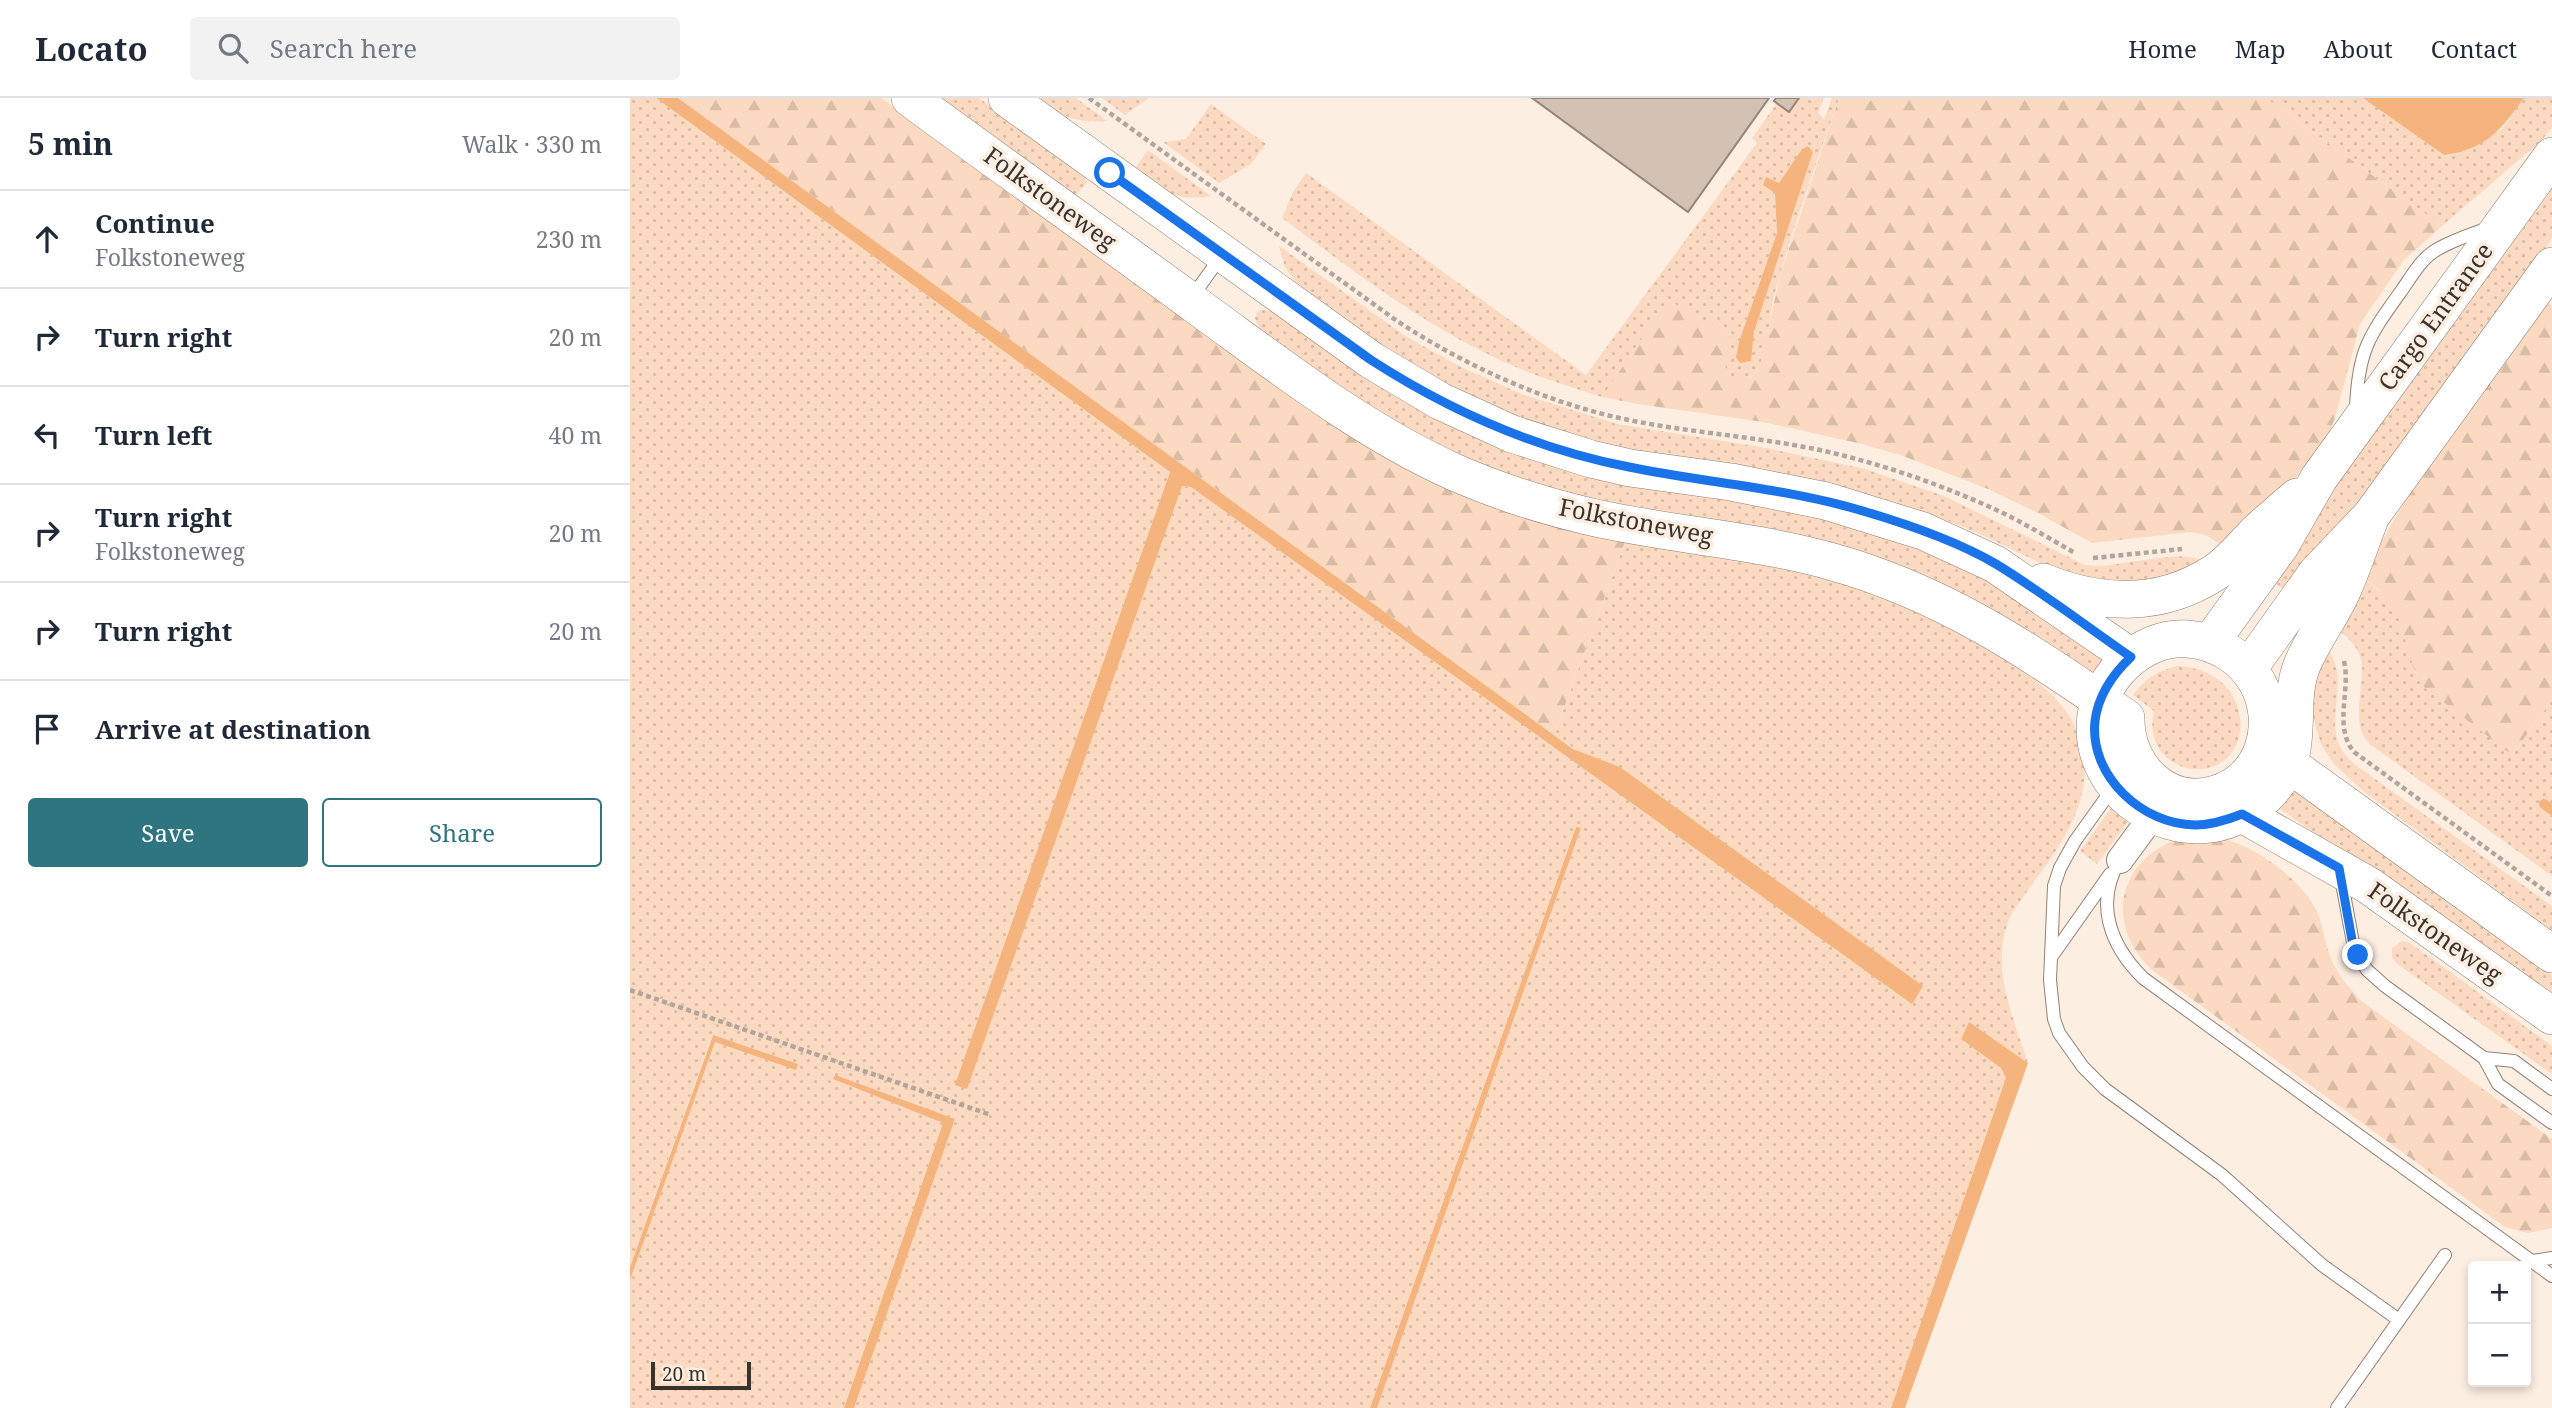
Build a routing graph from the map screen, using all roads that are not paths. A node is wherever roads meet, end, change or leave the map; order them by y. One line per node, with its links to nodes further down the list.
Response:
1 (910, 98): 6 (street, Folkstoneweg)
2 (1007, 98): 4 (street)
3 (2552, 156): 7 (street, Cargo Entrance)
4 (1223, 254): 6 (lane); 9 (street)
5 (2552, 267): 8 (street)
6 (1190, 301): 13 (street, Folkstoneweg)
7 (2319, 478): 9 (street, Cargo Entrance); 10 (street, Cargo Entrance)
8 (2371, 516): 12 (street); 14 (street)
9 (1995, 564): 11 (street)
10 (2210, 643): 11 (street); 12 (street)
11 (2131, 657): 13 (street)
12 (2248, 669): 14 (street)
13 (2101, 701): 14 (street); 15 (street)
14 (2276, 754): 16 (street); 20 (street, Folkstoneweg)
15 (2116, 785): 17 (street); 21 (lane)
16 (2242, 814): 17 (street); 19 (street, Folkstoneweg)
17 (2153, 815): 18 (street)
18 (2120, 860): 21 (lane); 28 (lane)
19 (2339, 868): 22 (street, Folkstoneweg); 23 (lane)
20 (2552, 954)
21 (2049, 967): 30 (lane)
22 (2552, 1016)
23 (2484, 1058): 24 (lane); 25 (lane)
24 (2552, 1089)
25 (2552, 1123)
26 (2445, 1255): 30 (lane)
27 (2552, 1258): 28 (lane)
28 (2532, 1261): 29 (lane)
29 (2552, 1276)
30 (2399, 1320): 31 (lane)
31 (2337, 1408)

